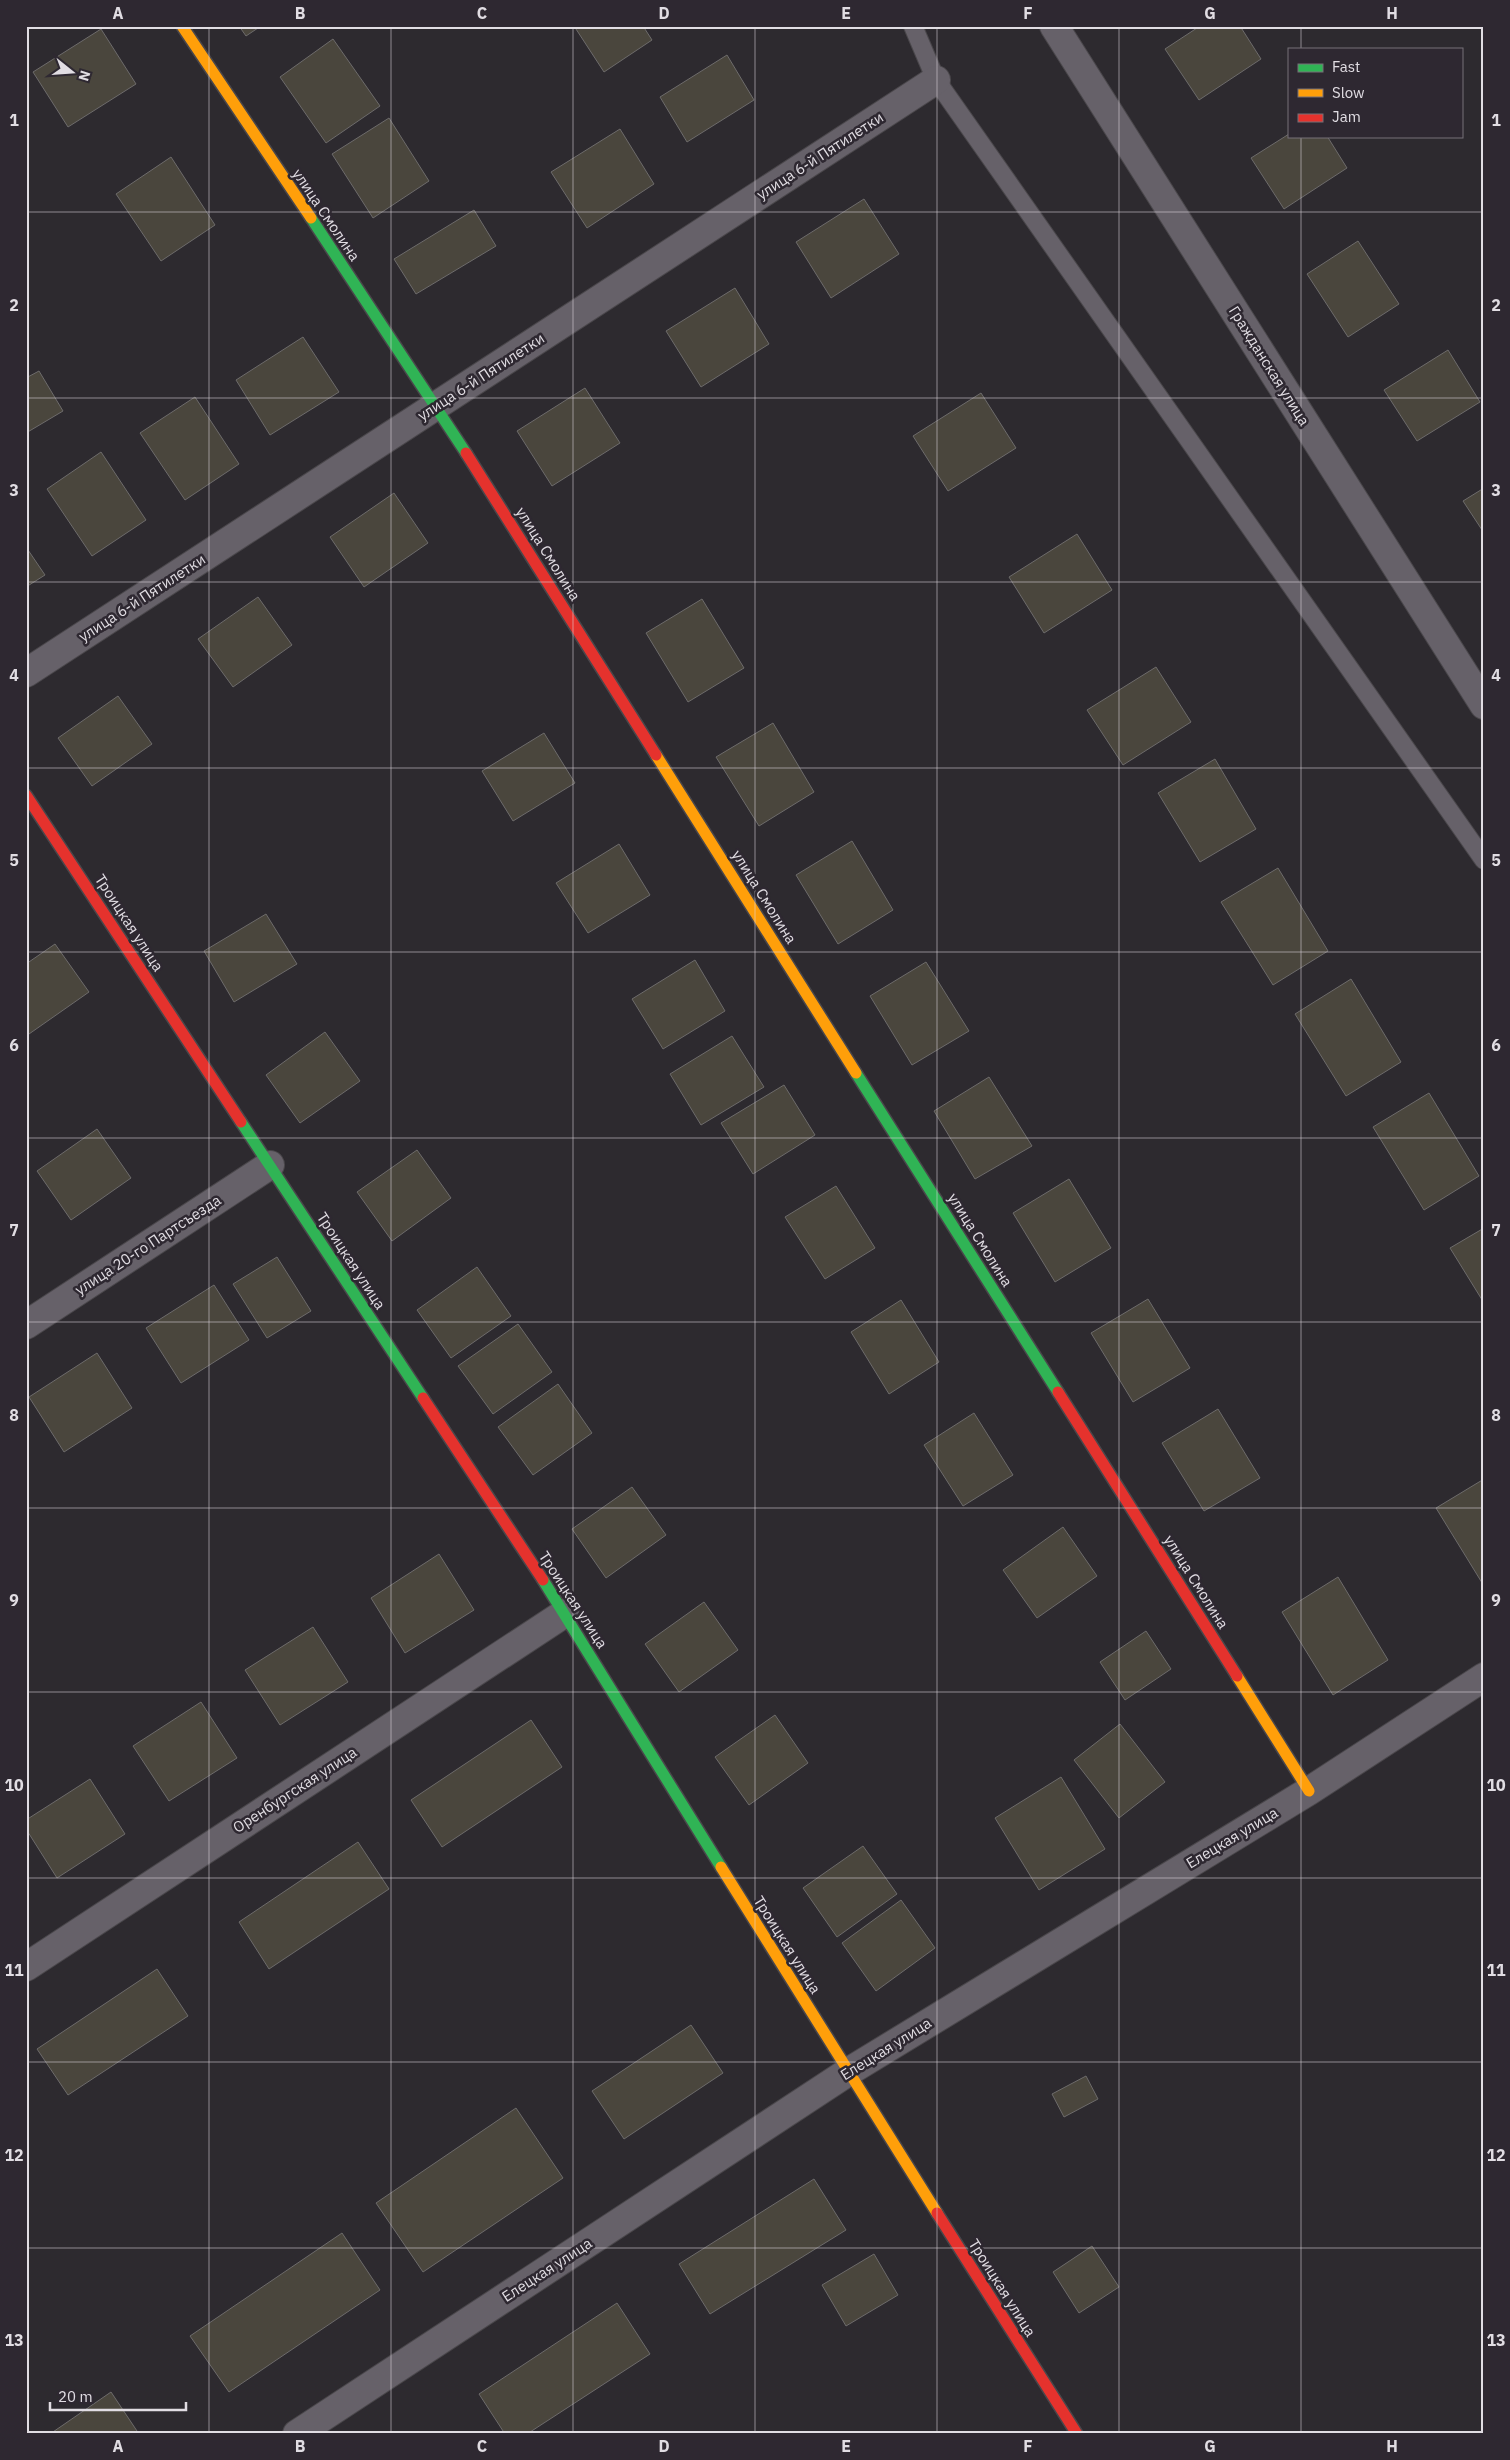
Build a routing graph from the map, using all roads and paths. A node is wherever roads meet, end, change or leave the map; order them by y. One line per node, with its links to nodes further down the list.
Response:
1 (182, 26): 5 (street, улица Смолина)
2 (912, 26): 4 (lane)
3 (1054, 26): 7 (street, Гражданская улица)
4 (936, 80): 5 (street, улица 6-й Пятилетки); 10 (lane)
5 (436, 406): 6 (street, улица 6-й Пятилетки); 15 (street, улица Смолина)
6 (26, 673)
7 (1476, 674): 8 (street, Гражданская улица)
8 (1484, 705)
9 (26, 795): 11 (street, Троицкая улица)
10 (1484, 860)
11 (270, 1165): 12 (street, улица 20-го Партсъезда); 13 (street, Троицкая улица)
12 (26, 1325)
13 (565, 1613): 16 (street, Оренбургская улица); 17 (street, Троицкая улица)
14 (1484, 1677): 15 (street, Елецкая улица)
15 (1309, 1791): 17 (street, Елецкая улица)
16 (26, 1966)
17 (848, 2072): 18 (street, Елецкая улица); 19 (street, Троицкая улица)
18 (297, 2434)
19 (1077, 2434)

